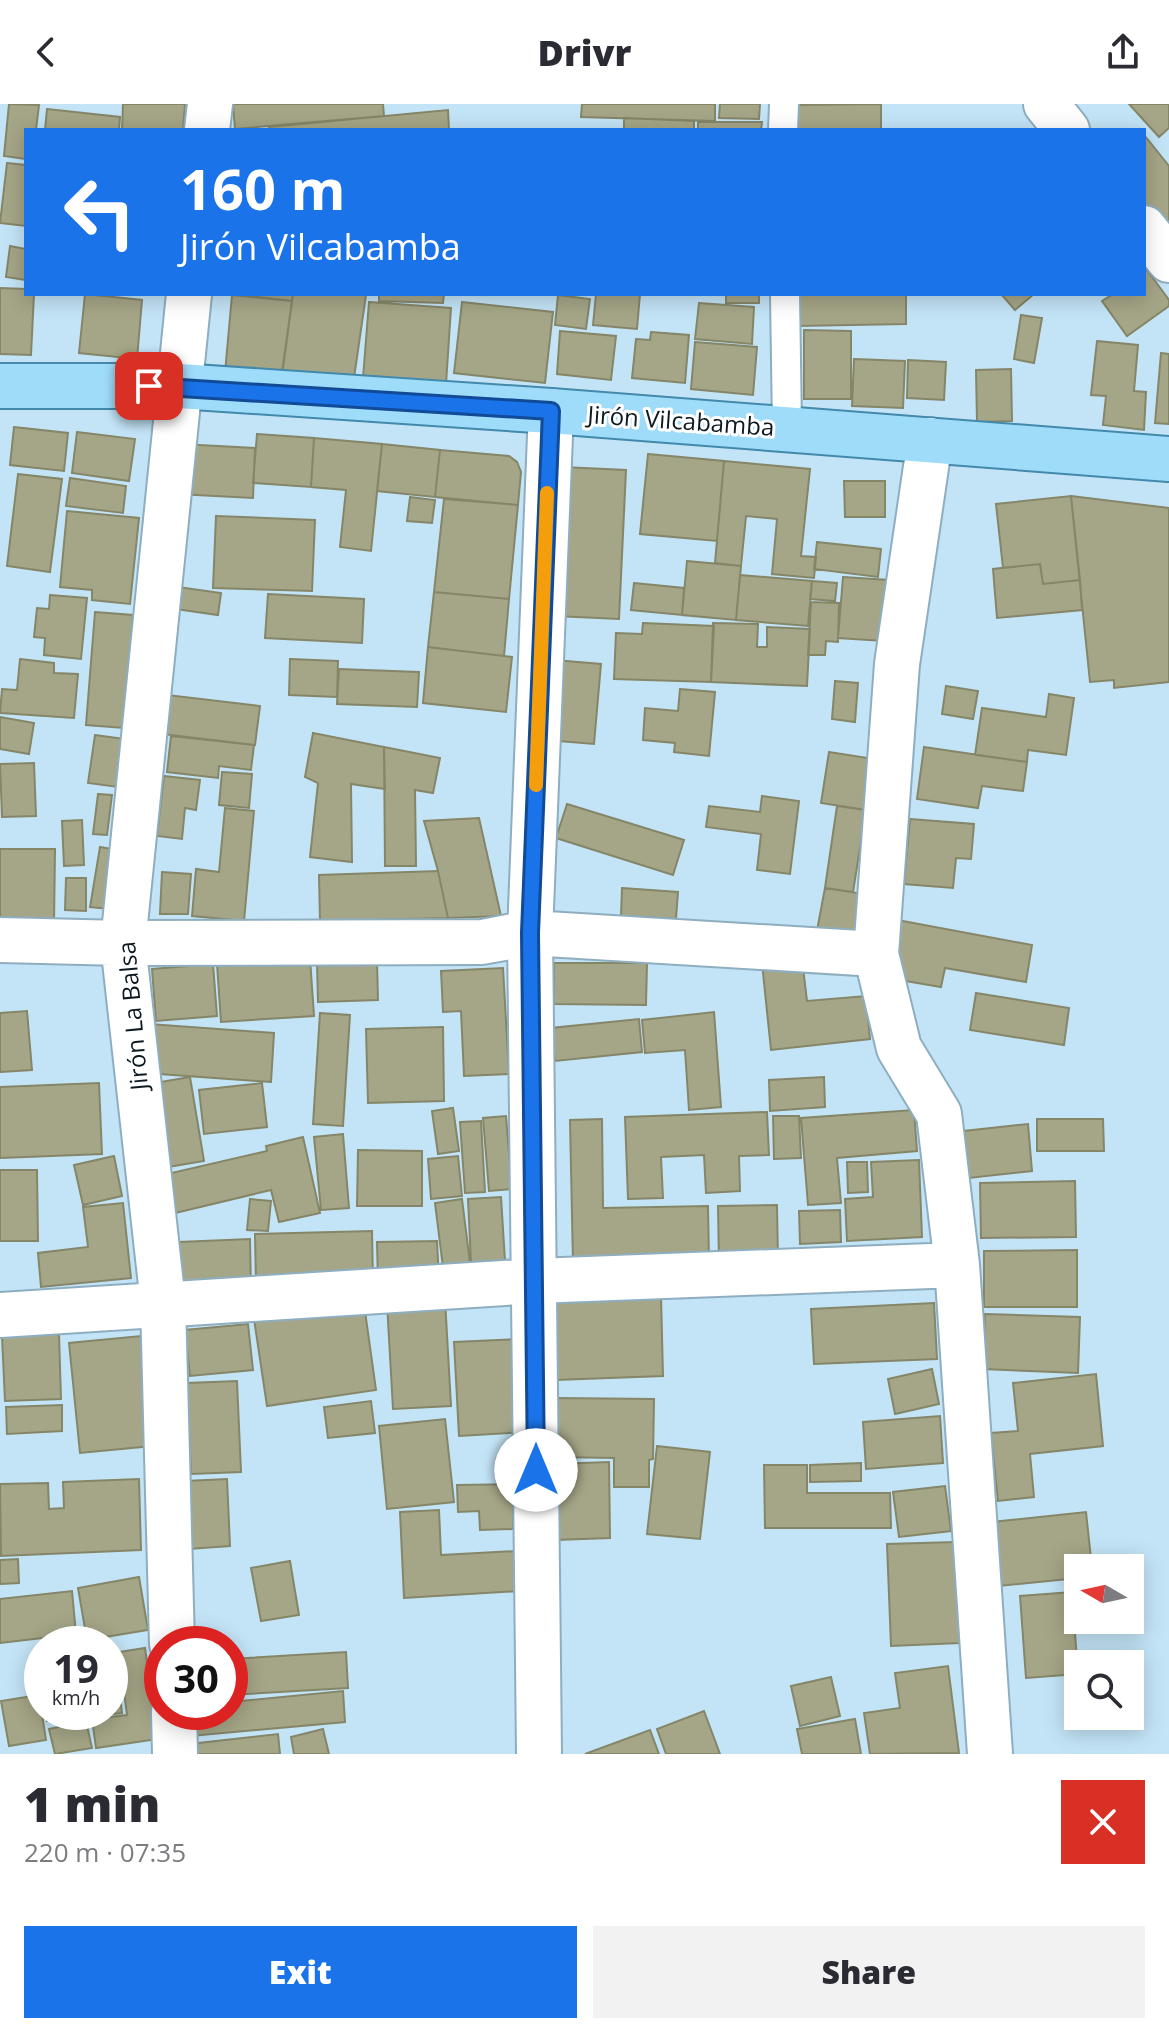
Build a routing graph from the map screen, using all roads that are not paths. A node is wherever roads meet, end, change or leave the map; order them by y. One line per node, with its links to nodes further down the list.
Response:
1 (210, 104): 4 (street)
2 (784, 104): 5 (lane)
3 (1046, 104): 6 (street)
4 (207, 128)
5 (783, 128)
6 (1065, 128)
7 (1146, 231): 8 (street)
8 (1169, 260)
9 (189, 296): 12 (street, Jirón La Balsa)
10 (785, 296): 14 (lane)
11 (0, 386): 12 (main road, Jirón Vilcabamba)
12 (179, 386): 13 (main road, Jirón Vilcabamba); 19 (street, Jirón La Balsa)
13 (551, 411): 14 (main road, Jirón Vilcabamba); 17 (street)
14 (787, 428): 15 (main road, Jirón Vilcabamba)
15 (930, 440): 16 (main road, Jirón Vilcabamba); 20 (street)
16 (1169, 459)
17 (530, 933): 19 (street); 20 (street); 22 (street)
18 (0, 940): 19 (street)
19 (123, 943): 23 (street, Jirón La Balsa)
20 (876, 954): 21 (street)
21 (957, 1265): 22 (street); 29 (street)
22 (535, 1281): 23 (street); 28 (street)
23 (163, 1303): 24 (street); 25 (street, Jirón La Balsa)
24 (0, 1315)
25 (172, 1626)
26 (174, 1730): 27 (street)
27 (175, 1754)
28 (539, 1754)
29 (990, 1754)

